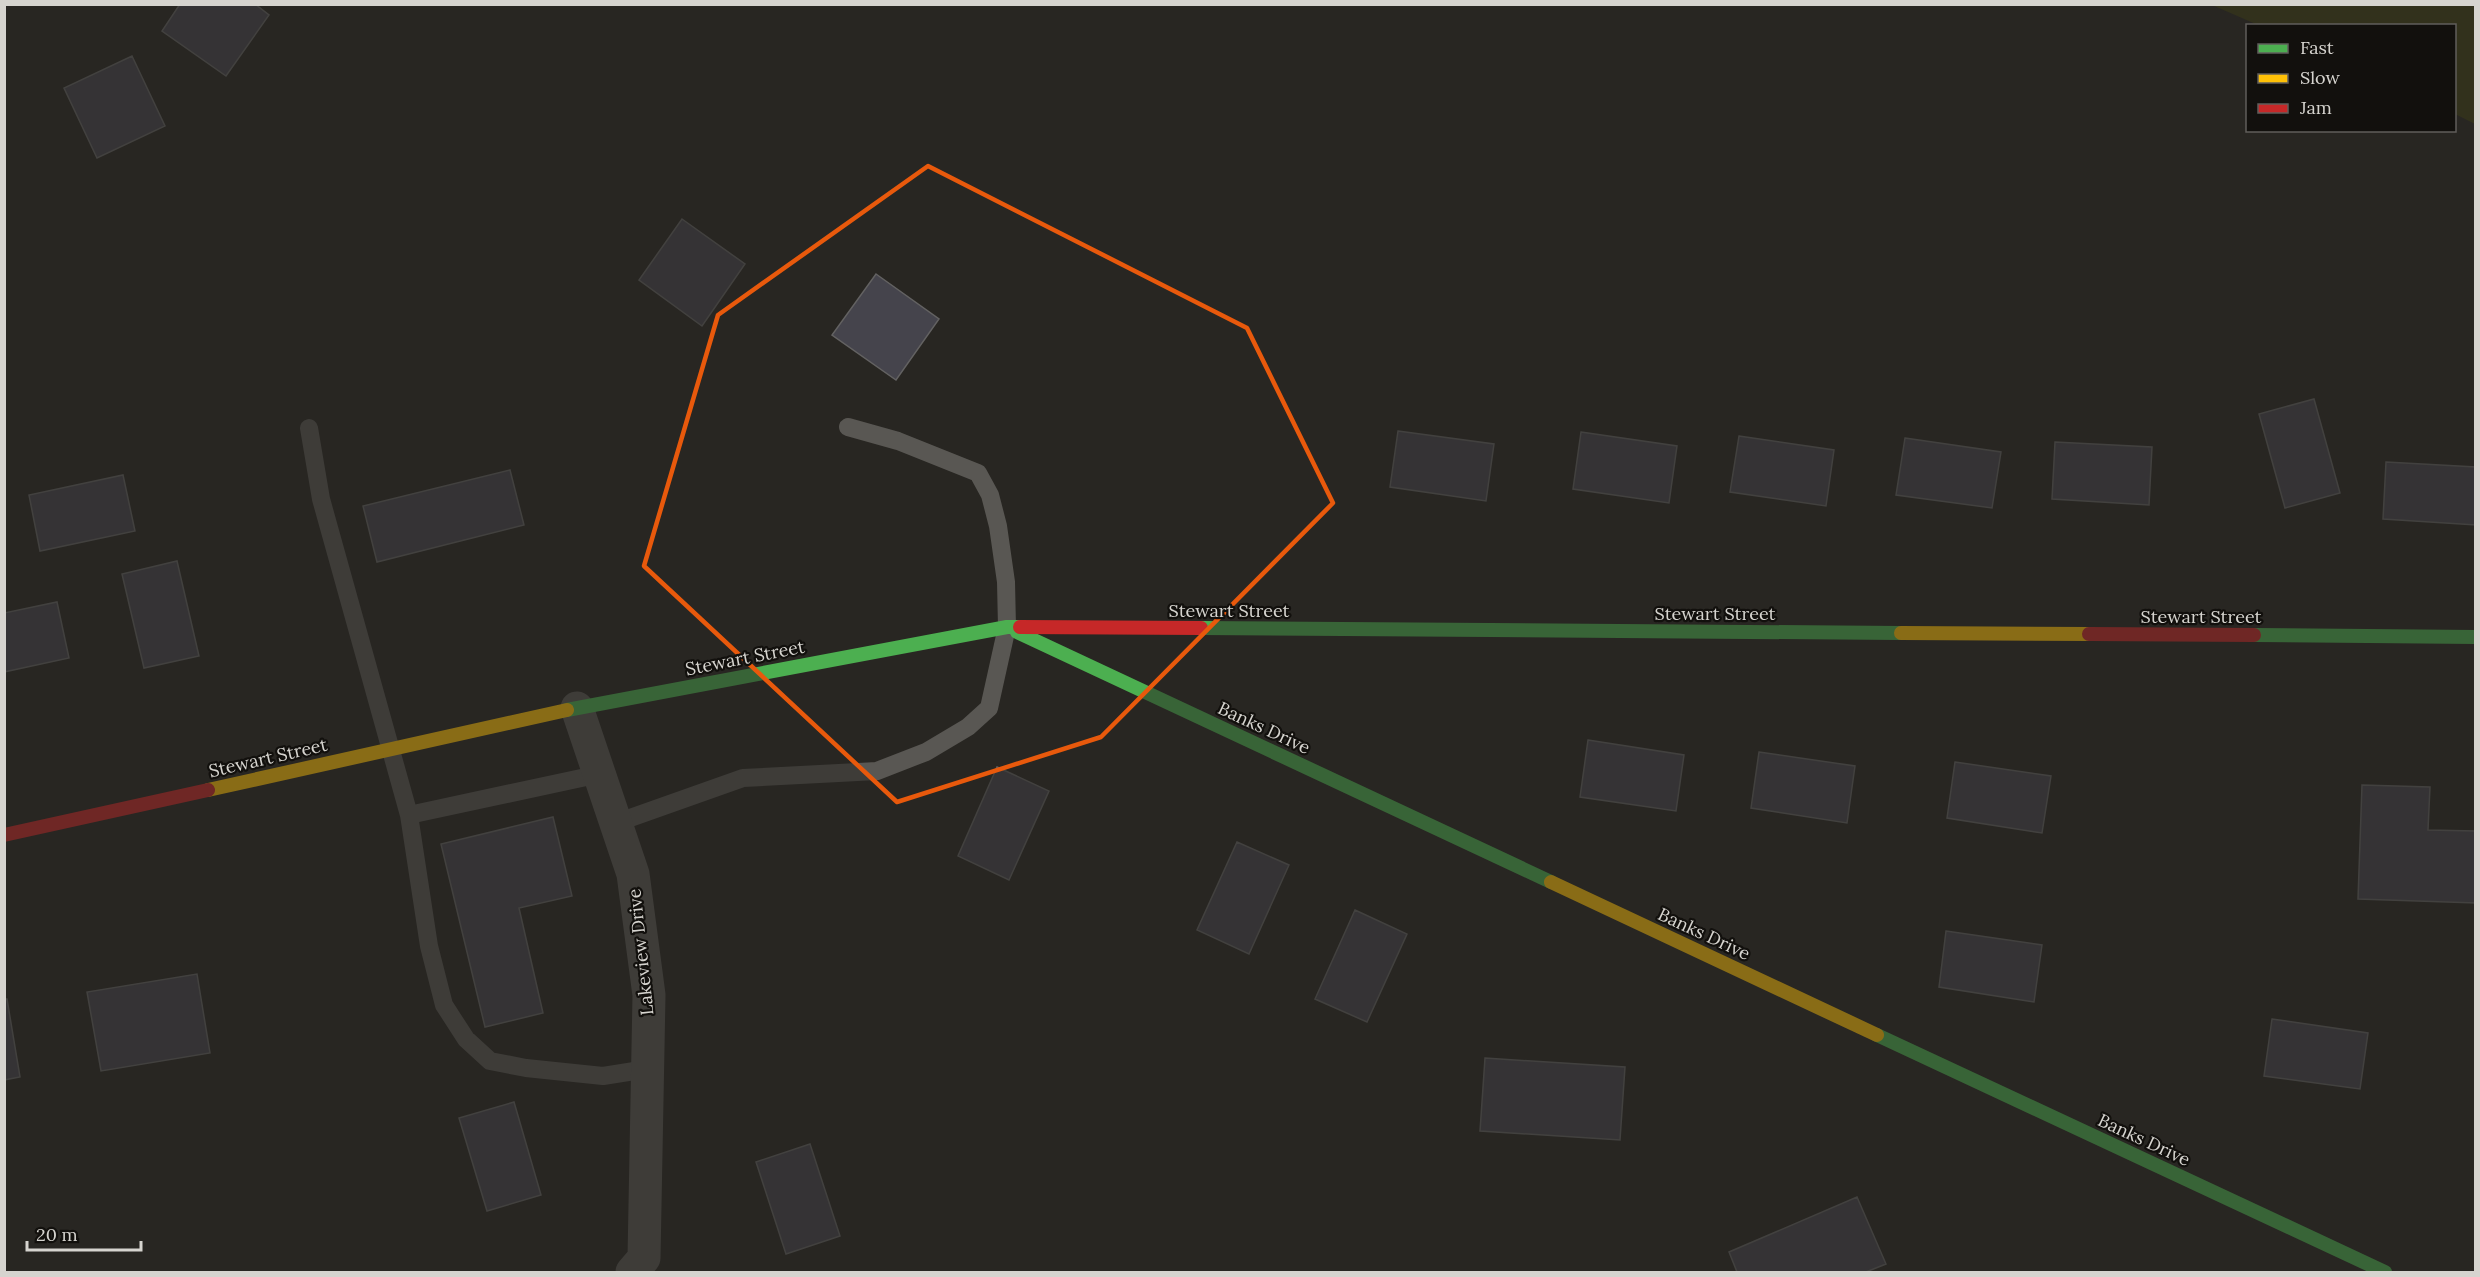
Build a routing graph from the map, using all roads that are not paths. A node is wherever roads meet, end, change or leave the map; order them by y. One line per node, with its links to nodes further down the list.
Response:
1 (848, 427): 3 (lane)
2 (309, 428): 6 (lane)
3 (1007, 627): 4 (street, Stewart Street); 5 (street, Stewart Street); 9 (lane); 13 (street, Banks Drive)
4 (2475, 637)
5 (577, 708): 6 (street, Stewart Street); 7 (street, Lakeview Drive)
6 (390, 750): 8 (lane); 10 (street, Stewart Street)
7 (600, 774): 8 (lane); 9 (street, Lakeview Drive)
8 (409, 815): 11 (lane)
9 (616, 823): 11 (street, Lakeview Drive)
10 (4, 835)
11 (647, 1069): 12 (street, Lakeview Drive)
12 (646, 1268)
13 (2385, 1272)

